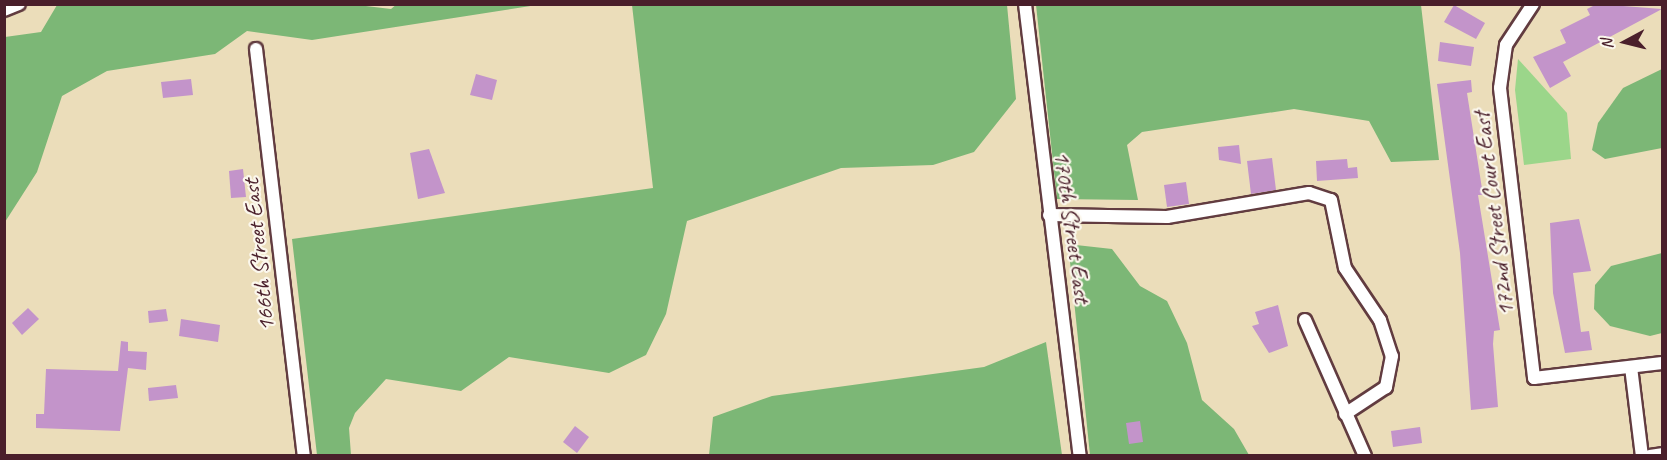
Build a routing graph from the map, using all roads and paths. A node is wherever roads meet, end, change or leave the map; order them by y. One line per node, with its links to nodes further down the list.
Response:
1 (19, 4): 4 (street)
2 (1025, 4): 6 (street, 170th Street East)
3 (1533, 4): 9 (street, 172nd Street Court East)
4 (4, 10)
5 (256, 49): 12 (street, 166th Street East)
6 (1049, 214): 10 (street); 13 (street, 170th Street East)
7 (1305, 320): 10 (street)
8 (1662, 363): 9 (street)
9 (1631, 367): 15 (street)
10 (1345, 414): 14 (street)
11 (1662, 454): 16 (street)
12 (304, 456)
13 (1080, 456)
14 (1365, 456)
15 (1642, 456)
16 (1650, 456)

